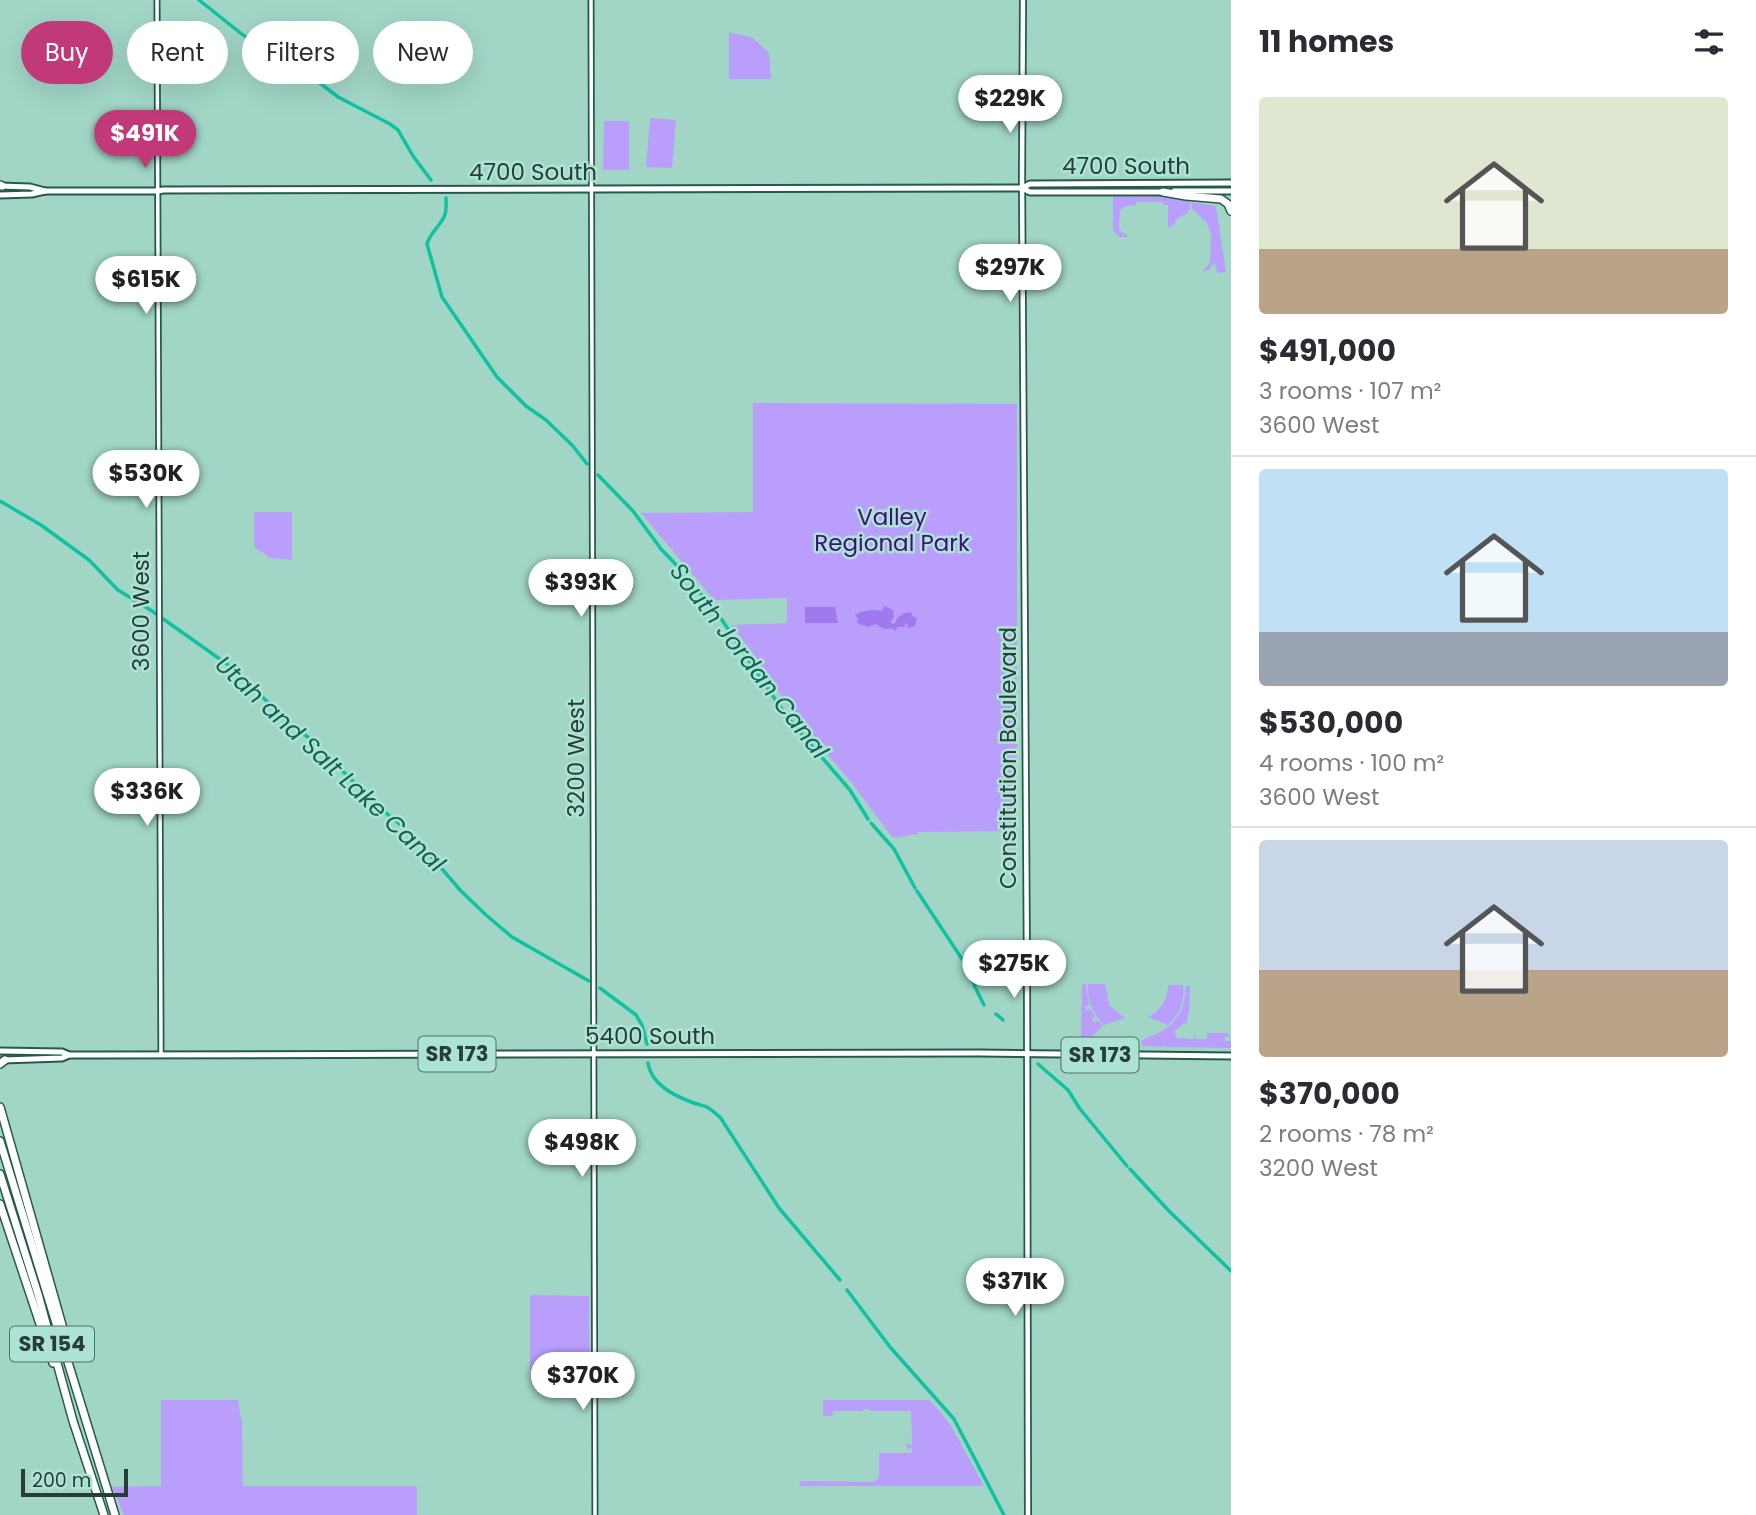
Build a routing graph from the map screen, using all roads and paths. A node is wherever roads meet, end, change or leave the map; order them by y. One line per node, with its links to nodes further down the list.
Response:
1 (157, 0): 8 (street, 3600 West)
2 (591, 0): 7 (street, 3200 West)
3 (1023, 0): 6 (main road, Constitution Boulevard)
4 (1231, 183): 6 (main road, 4700 South)
5 (1, 188): 8 (main road, 4700 South)
6 (1022, 188): 7 (main road, 4700 South); 9 (main road, 4700 South); 14 (main road, Constitution Boulevard)
7 (591, 189): 8 (main road, 4700 South); 13 (street, 3200 West)
8 (158, 191): 16 (street, 3600 West)
9 (1163, 191): 10 (main road, 4700 South); 11 (highway)
10 (1231, 191)
11 (1231, 211)
12 (0, 1051): 15 (main road, 5400 South / SR 173)
13 (595, 1053): 14 (main road, 5400 South / SR 173); 16 (main road, 5400 South / SR 173); 27 (street, 3200 West)
14 (1026, 1054): 17 (main road, 5400 South / SR 173); 28 (main road, Constitution Boulevard)
15 (69, 1055): 16 (main road, 5400 South / SR 173); 18 (main road, 5400 South / SR 173)
16 (161, 1055)
17 (1231, 1056)
18 (2, 1061)
19 (0, 1107): 23 (highway)
20 (0, 1141): 23 (highway, SR 154)
21 (0, 1174): 24 (highway, SR 154)
22 (0, 1204): 24 (highway)
23 (88, 1432): 26 (highway, SR 154)
24 (78, 1435): 25 (highway, SR 154)
25 (104, 1515)
26 (115, 1515)
27 (595, 1515)
28 (1028, 1515)

